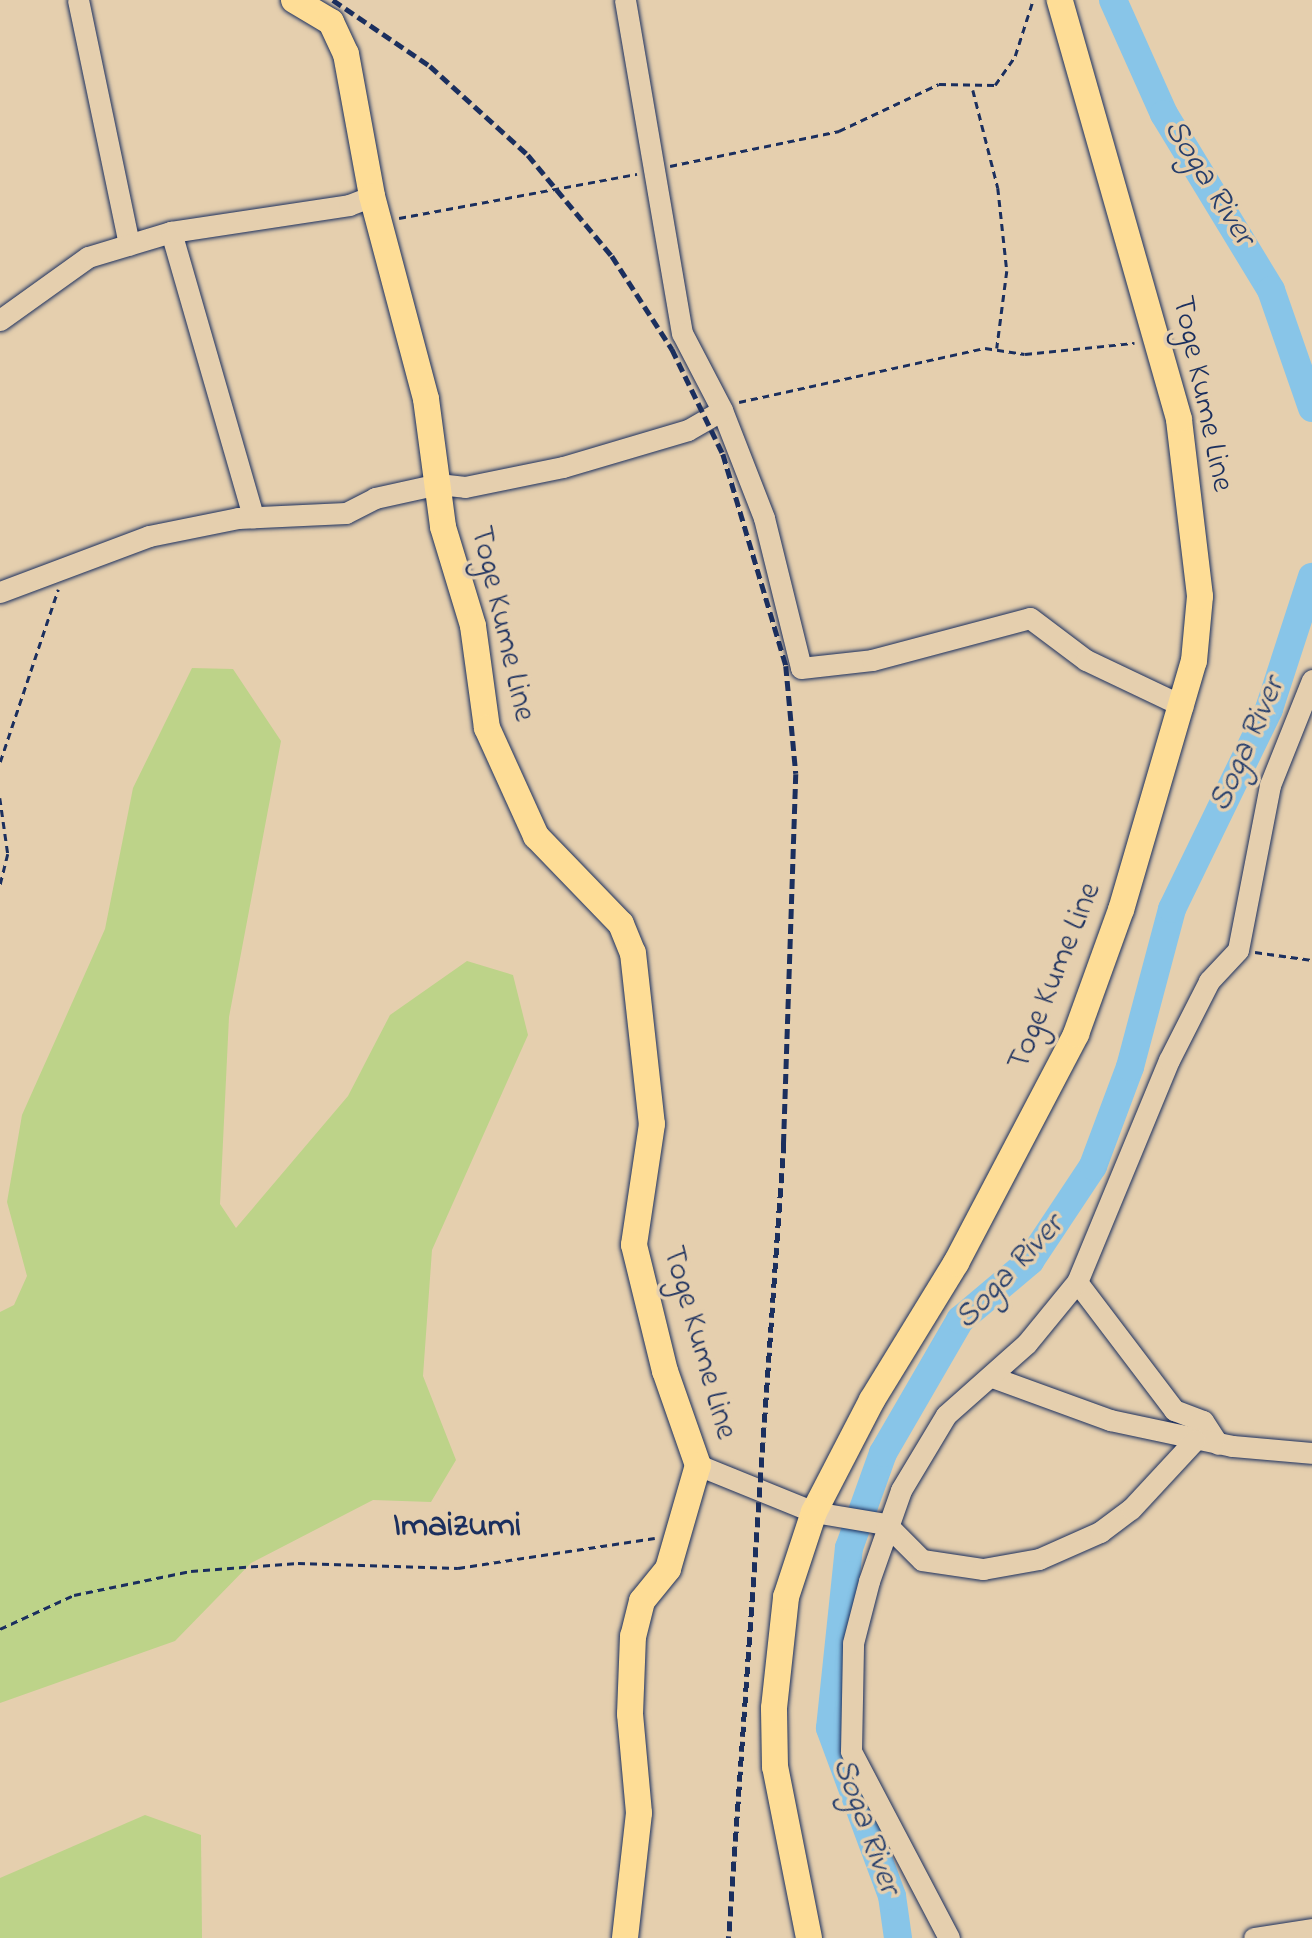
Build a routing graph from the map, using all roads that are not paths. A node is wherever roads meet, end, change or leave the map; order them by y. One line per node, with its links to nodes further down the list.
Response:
1 (78, 0): 7 (street)
2 (294, 0): 5 (main road, Toge Kume Line)
3 (625, 0): 9 (street)
4 (1060, 0): 14 (main road, Toge Kume Line)
5 (372, 196): 6 (street); 10 (main road, Toge Kume Line)
6 (171, 232): 7 (street); 11 (street)
7 (129, 245): 8 (street)
8 (0, 320)
9 (722, 410): 10 (street); 14 (street)
10 (438, 484): 11 (street); 20 (main road, Toge Kume Line)
11 (253, 517): 12 (street)
12 (0, 592)
13 (1312, 680): 15 (street)
14 (1183, 706): 21 (main road, Toge Kume Line)
15 (1077, 1282): 16 (street); 18 (street)
16 (992, 1377): 17 (street); 22 (street)
17 (1195, 1440): 18 (street); 22 (street)
18 (1218, 1444): 19 (street)
19 (1312, 1453)
20 (698, 1465): 21 (street); 24 (main road, Toge Kume Line)
21 (814, 1512): 22 (street); 25 (main road, Toge Kume Line)
22 (886, 1524): 26 (street)
23 (1312, 1929): 27 (street)
24 (625, 1938)
25 (808, 1938)
26 (949, 1938)
27 (1254, 1938)

